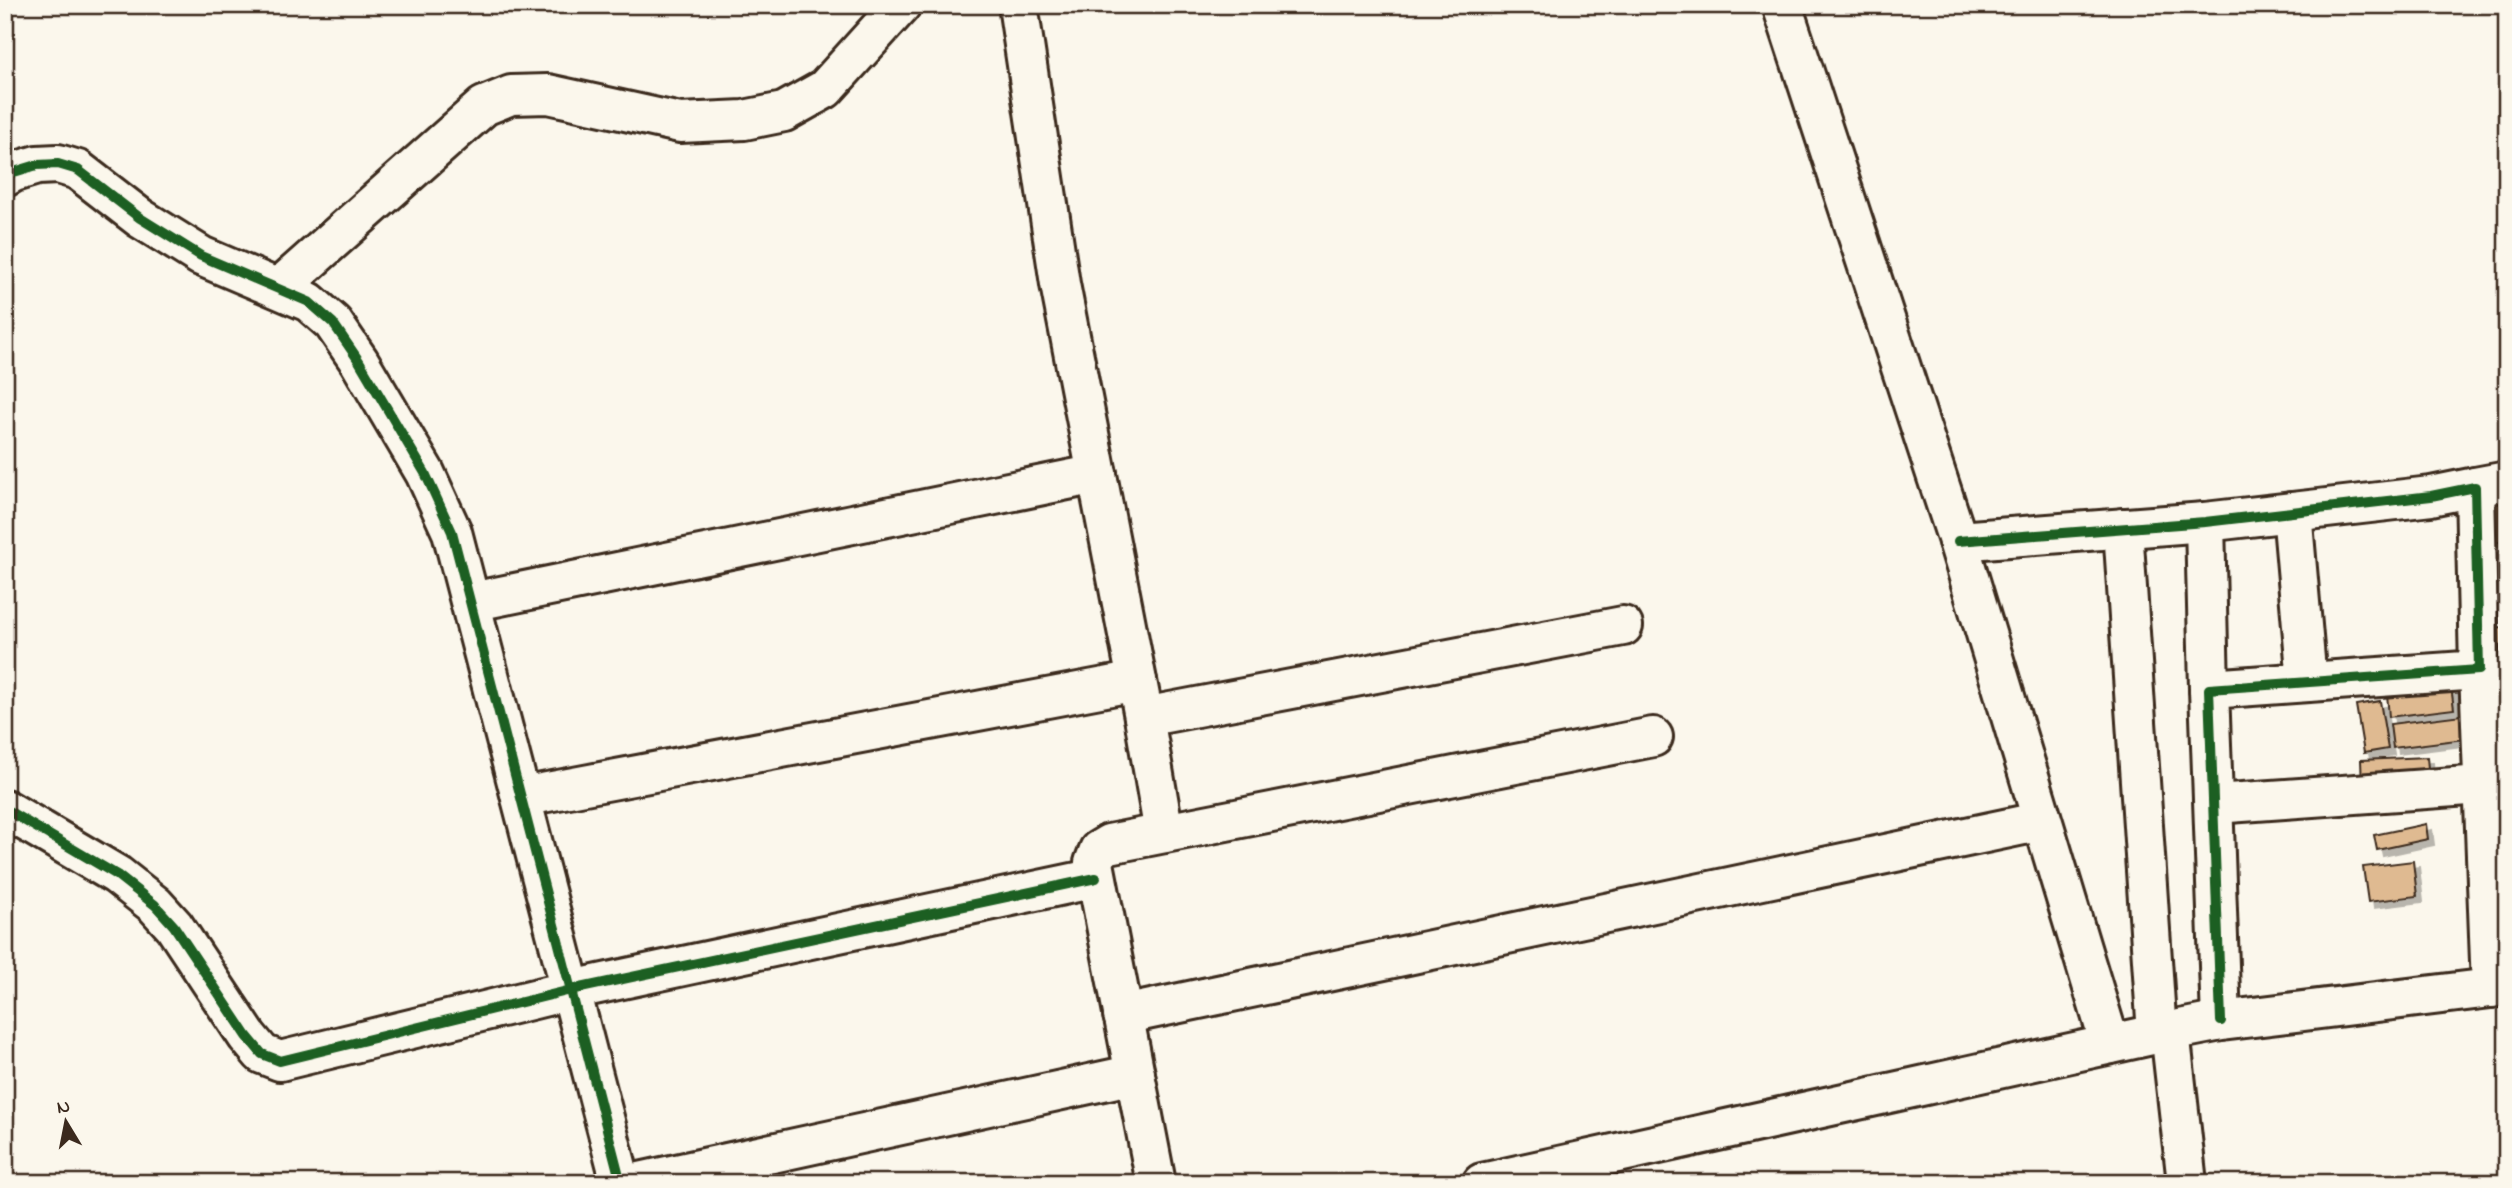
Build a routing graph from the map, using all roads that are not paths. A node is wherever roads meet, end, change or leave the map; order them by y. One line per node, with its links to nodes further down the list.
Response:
1 (901, 5): 5 (street)
2 (1018, 5): 6 (street)
3 (1782, 5): 11 (street)
4 (5, 177): 5 (street)
5 (279, 288): 12 (street)
6 (1097, 474): 12 (street); 17 (street)
7 (2491, 484): 8 (street); 14 (street)
8 (2292, 512): 9 (street); 15 (street)
9 (2205, 522): 10 (street); 16 (street)
10 (2123, 528): 11 (street); 30 (street)
11 (1958, 541): 23 (street)
12 (471, 602): 20 (street)
13 (1623, 626): 17 (street)
14 (2479, 670): 15 (street); 19 (street)
15 (2307, 682): 16 (street)
16 (2209, 689): 21 (street)
17 (1141, 699): 20 (street); 24 (street)
18 (1653, 737): 24 (street)
19 (2483, 785): 21 (street); 26 (street)
20 (521, 797): 27 (street)
21 (2214, 804): 29 (street)
22 (5, 809): 27 (street)
23 (2042, 821): 28 (street); 31 (street)
24 (1164, 833): 25 (street)
25 (1096, 878): 27 (street); 28 (street)
26 (2499, 987): 29 (street)
27 (571, 990): 33 (street)
28 (1123, 1014): 32 (street)
29 (2221, 1021): 30 (street)
30 (2164, 1032): 31 (street); 37 (street)
31 (2110, 1044): 36 (street)
32 (1135, 1074): 34 (street); 35 (street)
33 (621, 1183)
34 (635, 1183)
35 (1156, 1183)
36 (1482, 1183)
37 (2187, 1183)

